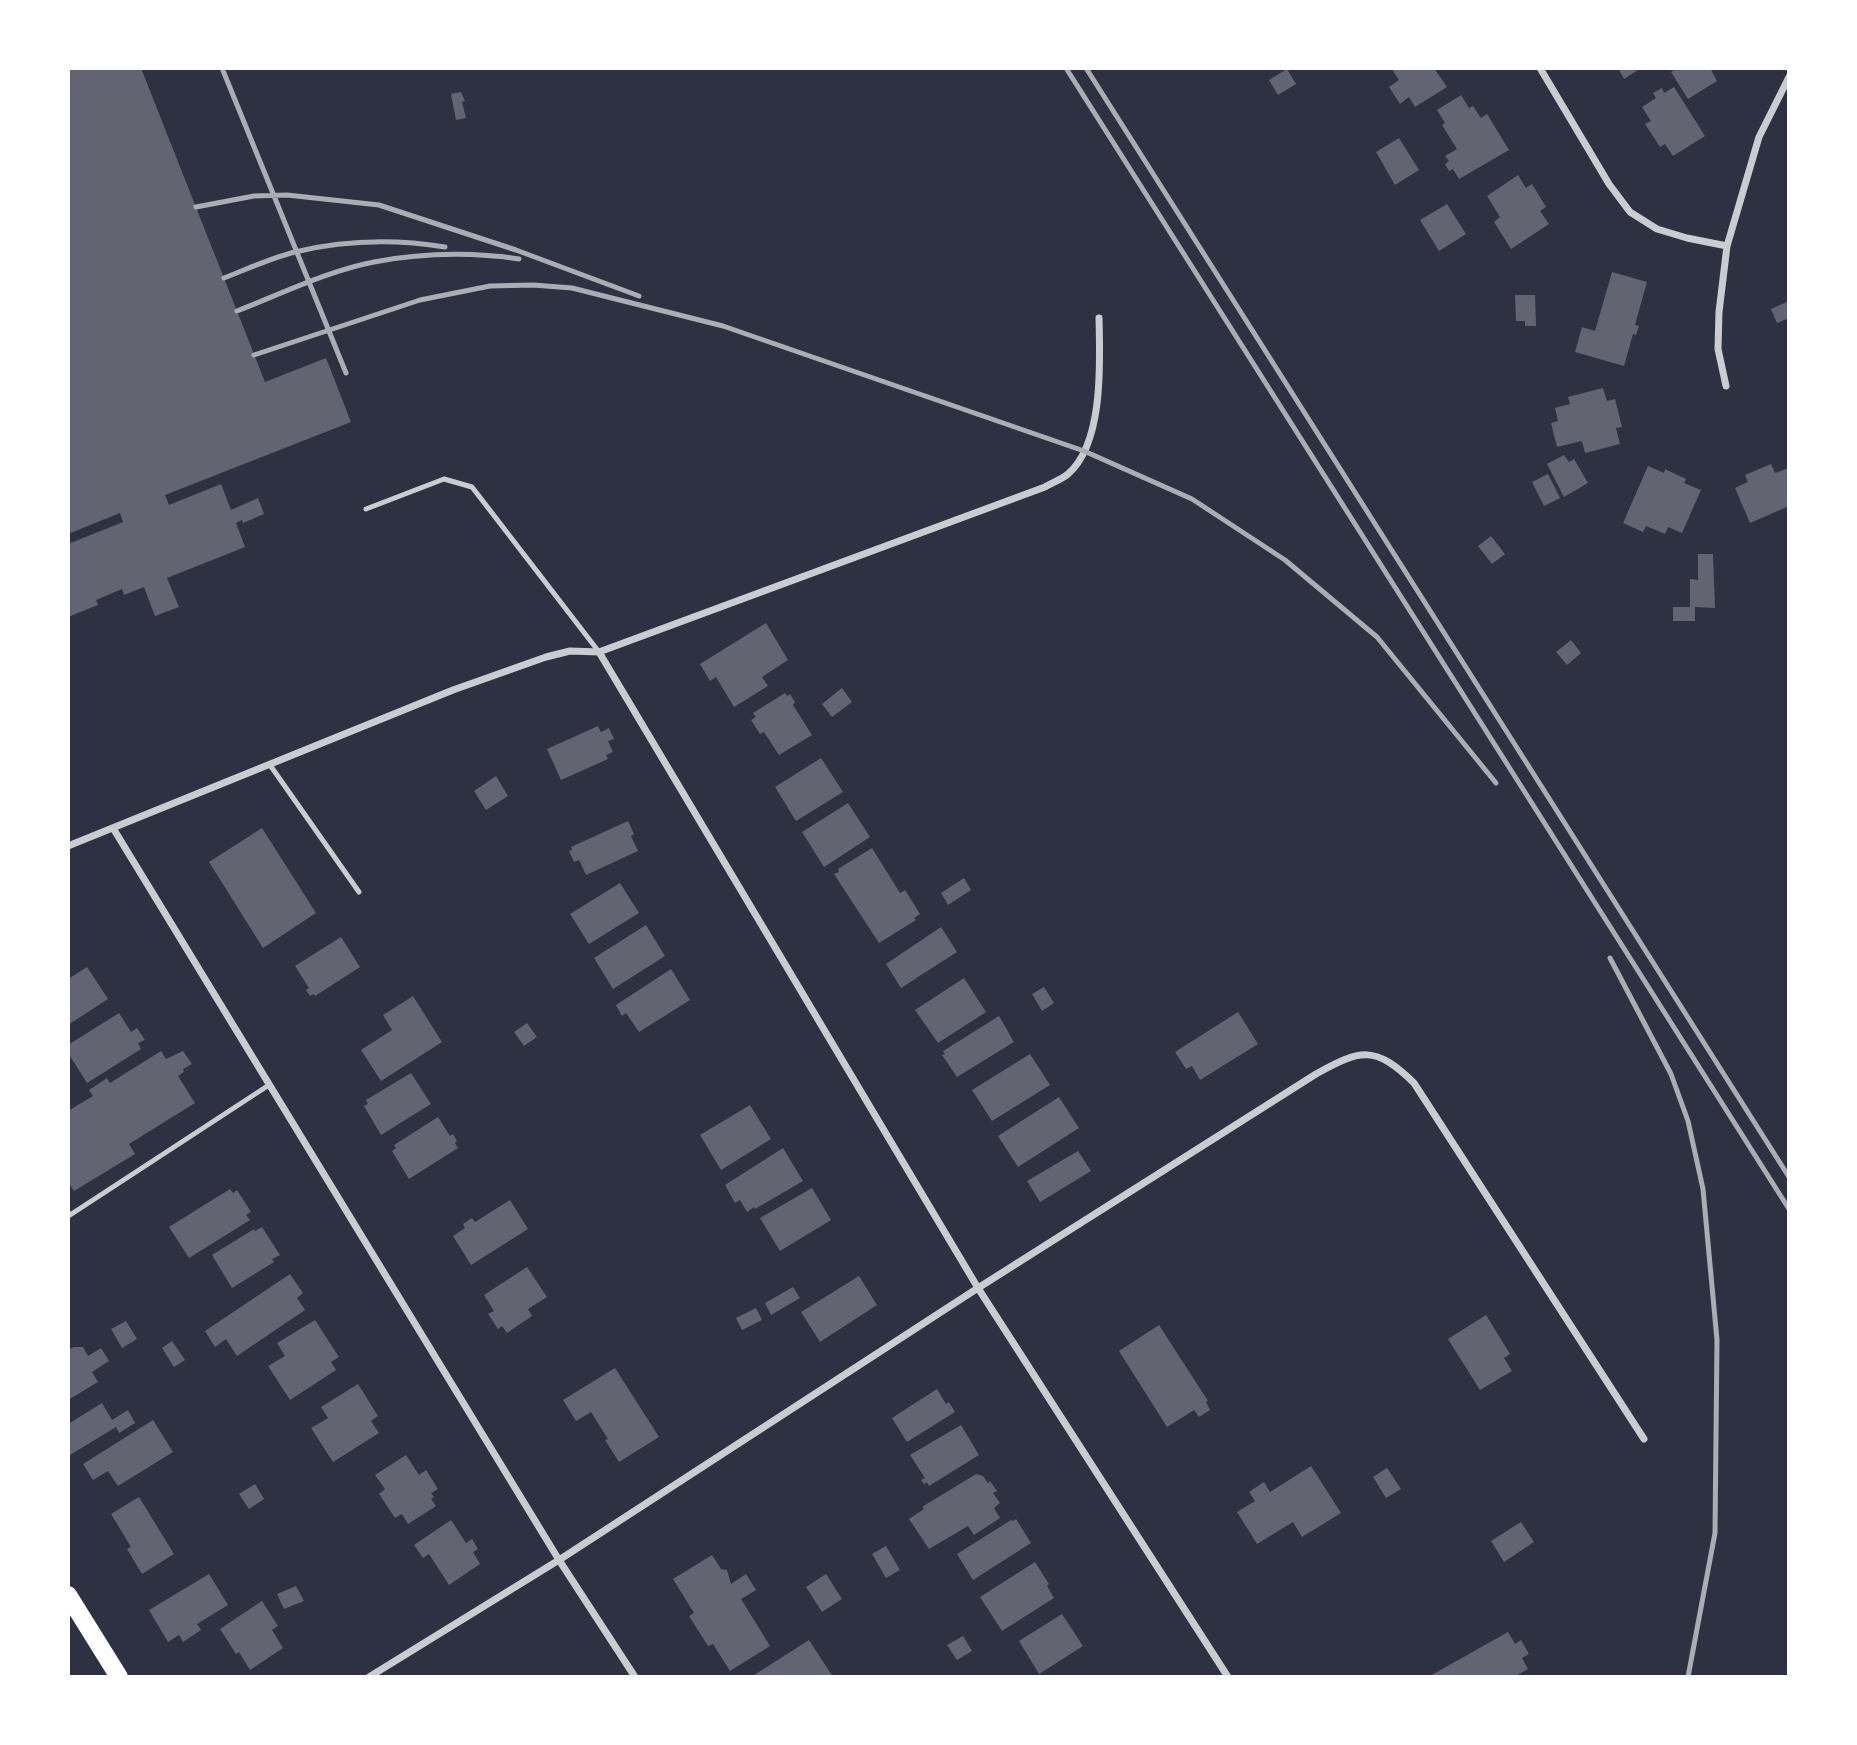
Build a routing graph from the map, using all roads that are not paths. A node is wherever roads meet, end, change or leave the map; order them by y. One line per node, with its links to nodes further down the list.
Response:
1 (1540, 68): 3 (street)
2 (1789, 77): 3 (street)
3 (1727, 246): 5 (street)
4 (1099, 318): 7 (street)
5 (1726, 386)
6 (366, 509): 7 (lane)
7 (599, 652): 8 (street); 14 (street)
8 (271, 765): 9 (street); 11 (lane)
9 (113, 828): 10 (street); 12 (street)
10 (68, 846)
11 (359, 892)
12 (269, 1085): 13 (lane); 16 (street)
13 (68, 1212)
14 (978, 1289): 15 (street); 16 (street); 21 (street)
15 (1644, 1439)
16 (559, 1560): 19 (street); 20 (street)
17 (68, 1595): 18 (main road)
18 (119, 1677)
19 (369, 1677)
20 (635, 1677)
21 (1228, 1677)

